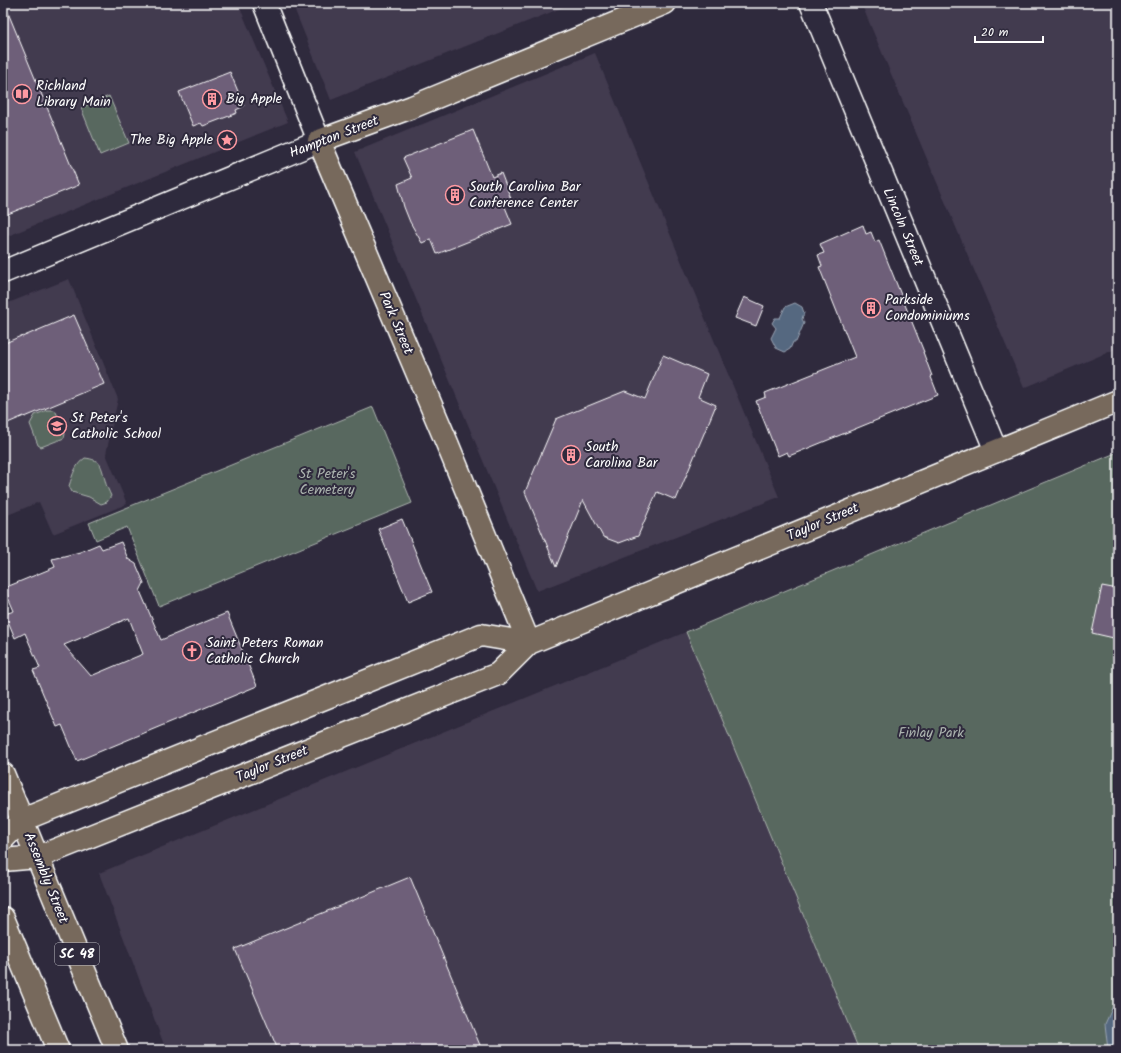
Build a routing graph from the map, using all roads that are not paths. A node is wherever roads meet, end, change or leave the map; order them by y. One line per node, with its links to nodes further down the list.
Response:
1 (264, 3): 4 (street, Park Street)
2 (665, 3): 4 (main road, Hampton Street)
3 (811, 3): 7 (street, Lincoln Street)
4 (319, 141): 5 (street, Hampton Street); 8 (main road, Park Street)
5 (3, 272)
6 (1118, 400): 7 (main road, Taylor Street)
7 (996, 451): 8 (main road, Taylor Street)
8 (529, 643): 10 (main road); 12 (main road, Taylor Street)
9 (3, 774): 10 (main road, Assembly Street / SC 48)
10 (22, 820): 11 (main road); 12 (main road, Assembly Street / SC 48)
11 (3, 839)
12 (38, 857): 13 (main road, Taylor Street); 16 (main road, Assembly Street / SC 48)
13 (3, 860)
14 (3, 918): 15 (main road)
15 (58, 1050)
16 (117, 1050)

